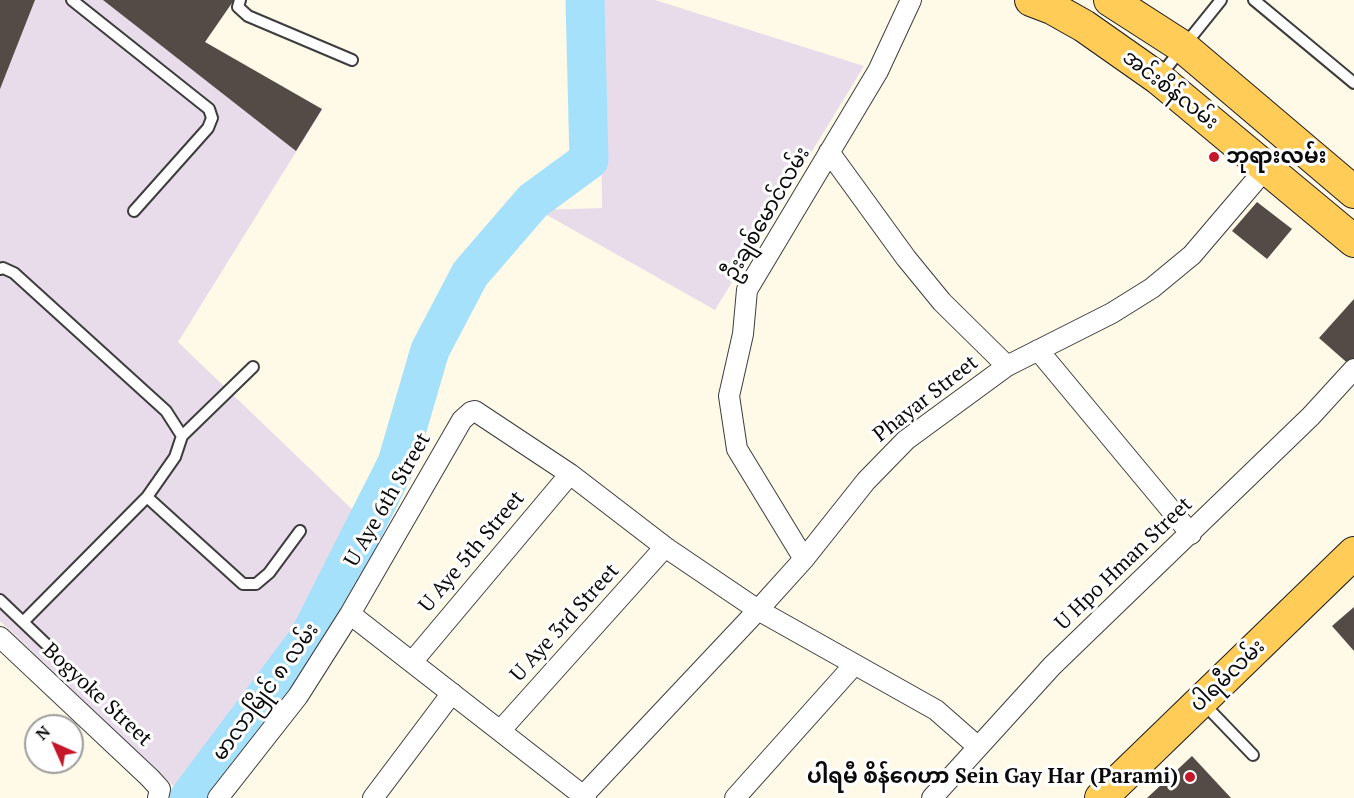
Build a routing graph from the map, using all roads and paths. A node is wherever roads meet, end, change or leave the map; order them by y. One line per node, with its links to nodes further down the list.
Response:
1 (72, 0): 15 (lane)
2 (240, 0): 9 (lane)
3 (911, 0): 12 (street, ဦးချစ်မောင်လမ်း)
4 (1031, 0): 10 (main road, အင်းစိန်လမ်း)
5 (1110, 0): 8 (main road, အင်းစိန်လမ်း)
6 (1221, 0): 8 (lane)
7 (1254, 0): 11 (lane)
8 (1183, 47): 10 (lane); 14 (main road, အင်းစိန်လမ်း)
9 (352, 60)
10 (1158, 78): 13 (main road, အင်းစိန်လမ်း)
11 (1354, 83)
12 (829, 152): 19 (street); 29 (street, ဦးချစ်မောင်လမ်း)
13 (1267, 167): 16 (main road, အင်းစိန်လမ်း); 18 (street, Phayar Street)
14 (1354, 192)
15 (134, 211)
16 (1354, 241)
17 (0, 270): 22 (lane)
18 (1038, 350): 19 (street, Phayar Street); 26 (street)
19 (1007, 366): 29 (street, Phayar Street)
20 (253, 367): 22 (lane)
21 (1354, 369): 26 (street, U Hpo Hman Street)
22 (182, 436): 24 (lane)
23 (570, 474): 27 (street); 32 (street, U Aye 6th Street); 36 (street, U Aye 5th Street)
24 (147, 497): 25 (lane); 33 (lane)
25 (300, 531)
26 (1191, 534): 41 (street, U Hpo Hman Street)
27 (665, 547): 31 (street); 40 (street, U Aye 3rd Street)
28 (1354, 553): 39 (main road, ပါရမီလမ်း)
29 (804, 559): 31 (street, Phayar Street)
30 (0, 600): 33 (lane)
31 (758, 610): 37 (street); 44 (street, Phayar Street)
32 (350, 614): 36 (street); 45 (street, မာလာမြိုင် ၈ လမ်း)
33 (23, 622): 35 (lane)
34 (0, 637): 43 (street, Bogyoke Street)
35 (46, 644)
36 (411, 662): 38 (street)
37 (854, 665): 41 (street); 47 (street)
38 (452, 693): 40 (street); 46 (street)
39 (1202, 701): 42 (lane); 49 (main road, ပါရမီလမ်း)
40 (500, 731): 44 (street)
41 (977, 746): 48 (street, U Hpo Hman Street)
42 (1253, 755)
43 (159, 794)
44 (584, 797)
45 (218, 798)
46 (373, 798)
47 (735, 798)
48 (932, 798)
49 (1101, 798)

